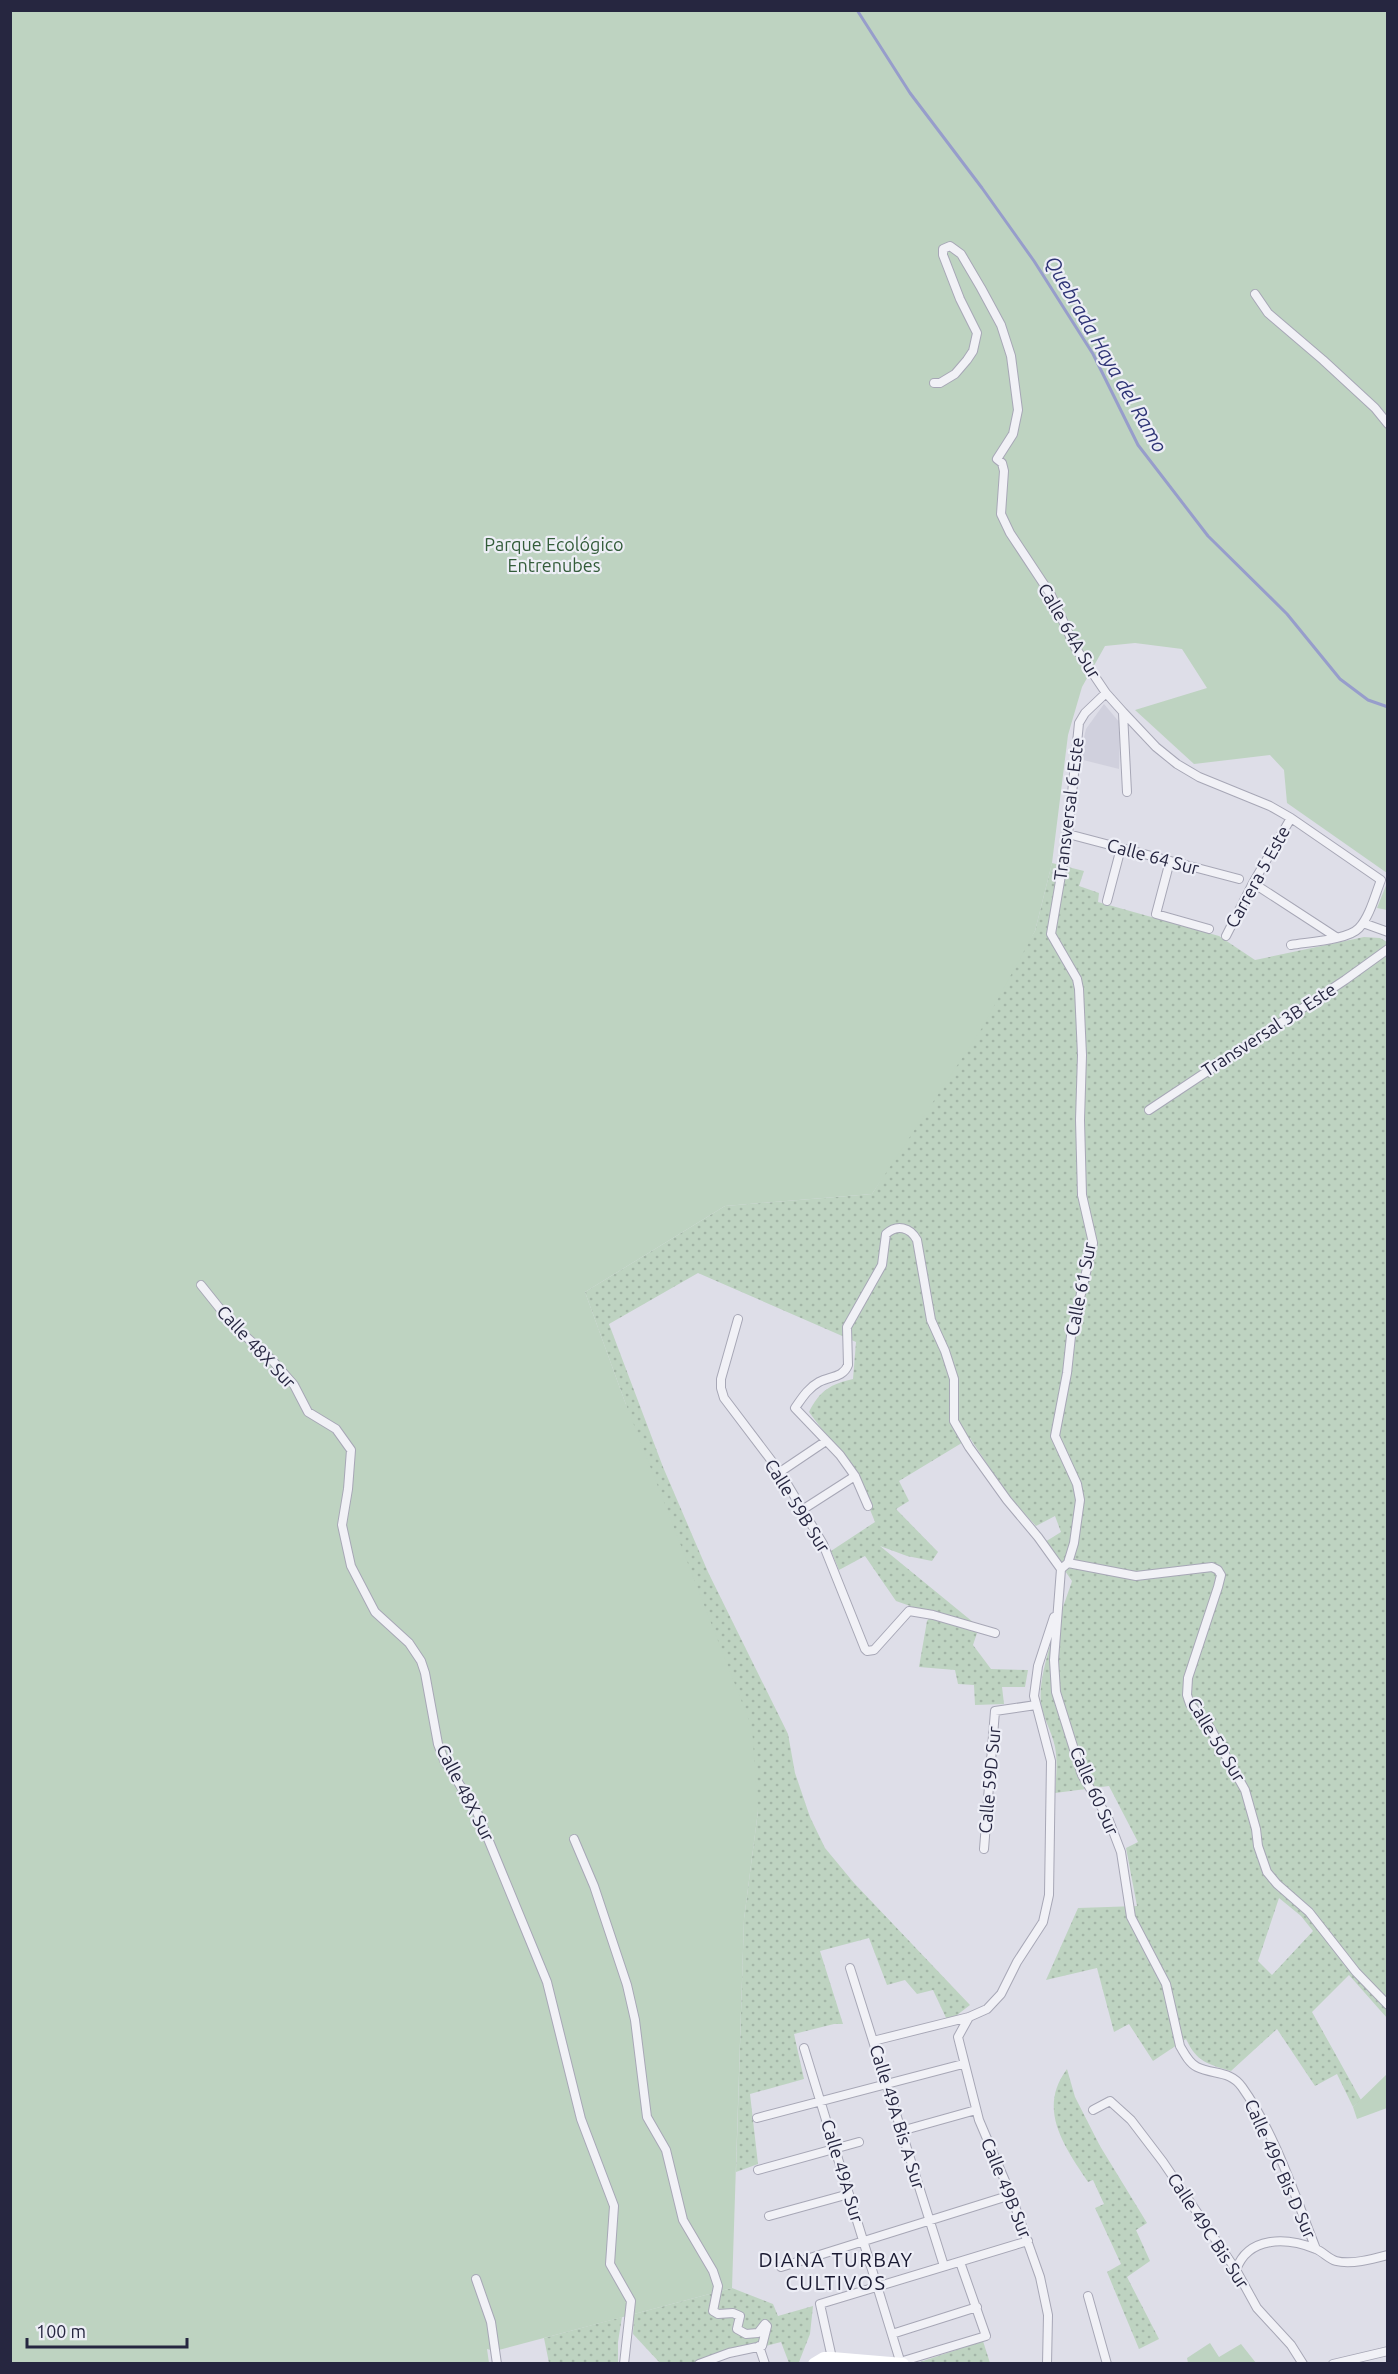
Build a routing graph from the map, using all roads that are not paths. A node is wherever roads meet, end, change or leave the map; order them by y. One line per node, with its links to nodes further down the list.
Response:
1 (1255, 294): 3 (street)
2 (934, 383): 4 (street, Calle 64A Sur)
3 (1388, 424)
4 (1106, 693): 5 (street, Calle 64A Sur); 8 (street, Transversal 6 Este)
5 (1123, 712): 6 (street); 7 (street, Calle 64A Sur)
6 (1127, 792)
7 (1291, 818): 12 (street, Carrera 5 Este); 14 (street, Calle 64A Sur)
8 (1068, 834): 9 (street, Calle 64 Sur); 17 (street, Transversal 6 Este)
9 (1121, 848): 10 (street, Calle 64 Sur); 13 (street)
10 (1170, 861): 11 (street, Calle 64 Sur); 15 (street)
11 (1239, 879)
12 (1253, 883): 18 (street, Carrera 5 Este); 19 (street)
13 (1107, 901)
14 (1363, 923): 16 (street); 19 (street)
15 (1209, 929)
16 (1388, 932)
17 (1051, 934): 30 (street, Calle 61 Sur)
18 (1226, 936)
19 (1336, 937): 20 (street)
20 (1291, 945)
21 (1388, 950): 22 (street, Transversal 3B Este)
22 (1149, 1110)
23 (201, 1285): 76 (street, Calle 48X Sur)
24 (738, 1319): 26 (street, Calle 59B Sur)
25 (826, 1440): 26 (street); 27 (street); 30 (street)
26 (780, 1472): 29 (street, Calle 59B Sur)
27 (855, 1476): 28 (street); 29 (street)
28 (868, 1506)
29 (802, 1510): 32 (street, Calle 59B Sur)
30 (1064, 1566): 31 (street, Calle 60 Sur); 38 (street, Calle 50 Sur)
31 (1058, 1605): 33 (street); 37 (street, Calle 60 Sur)
32 (995, 1633)
33 (1036, 1706): 35 (street, Calle 59D Sur); 39 (street)
34 (574, 1839): 69 (street)
35 (984, 1849)
36 (850, 1968): 40 (street, Calle 49A Bis A Sur)
37 (1166, 1984): 58 (street, Calle 49C Bis D Sur)
38 (1388, 2005)
39 (969, 2017): 40 (street); 42 (street, Calle 49B Sur)
40 (873, 2041): 43 (street, Calle 49A Bis A Sur)
41 (804, 2048): 44 (street, Calle 49A Sur)
42 (963, 2064): 43 (street); 45 (street, Calle 49B Sur)
43 (886, 2084): 44 (street); 48 (street, Calle 49A Bis A Sur)
44 (820, 2101): 47 (street); 50 (street, Calle 49A Sur)
45 (976, 2110): 48 (street); 53 (street, Calle 49B Sur)
46 (1093, 2110): 63 (street, Calle 49C Bis Sur)
47 (757, 2118)
48 (901, 2131): 55 (street, Calle 49A Bis A Sur)
49 (859, 2142): 50 (street)
50 (835, 2149): 51 (street); 52 (street, Calle 49A Sur)
51 (758, 2170)
52 (849, 2194): 54 (street); 56 (street, Calle 49A Sur)
53 (1011, 2195): 55 (street); 57 (street, Calle 49B Sur)
54 (769, 2216)
55 (929, 2221): 56 (street); 61 (street, Calle 49A Bis A Sur)
56 (863, 2241): 62 (street); 65 (street, Calle 49A Sur)
57 (1028, 2241): 60 (street); 80 (street, Calle 49B Sur)
58 (1316, 2249): 59 (street); 63 (street)
59 (1388, 2255)
60 (960, 2262): 61 (street); 67 (street)
61 (944, 2266): 65 (street)
62 (780, 2267)
63 (1236, 2270): 82 (street, Calle 49C Bis Sur)
64 (476, 2279): 75 (street)
65 (877, 2287): 68 (street, Calle 49A Sur); 71 (street)
66 (1088, 2296): 81 (street)
67 (977, 2307): 68 (street); 74 (street)
68 (892, 2334): 74 (street, Calle 49A Sur)
69 (761, 2346): 77 (street); 78 (street)
70 (1388, 2351): 72 (street)
71 (832, 2358): 73 (street); 79 (street)
72 (1371, 2359): 83 (street)
73 (854, 2361): 74 (street)
74 (902, 2363)
75 (497, 2364)
76 (624, 2364)
77 (699, 2364)
78 (765, 2364)
79 (814, 2364)
80 (1047, 2364)
81 (1107, 2364)
82 (1304, 2364)
83 (1333, 2364)

